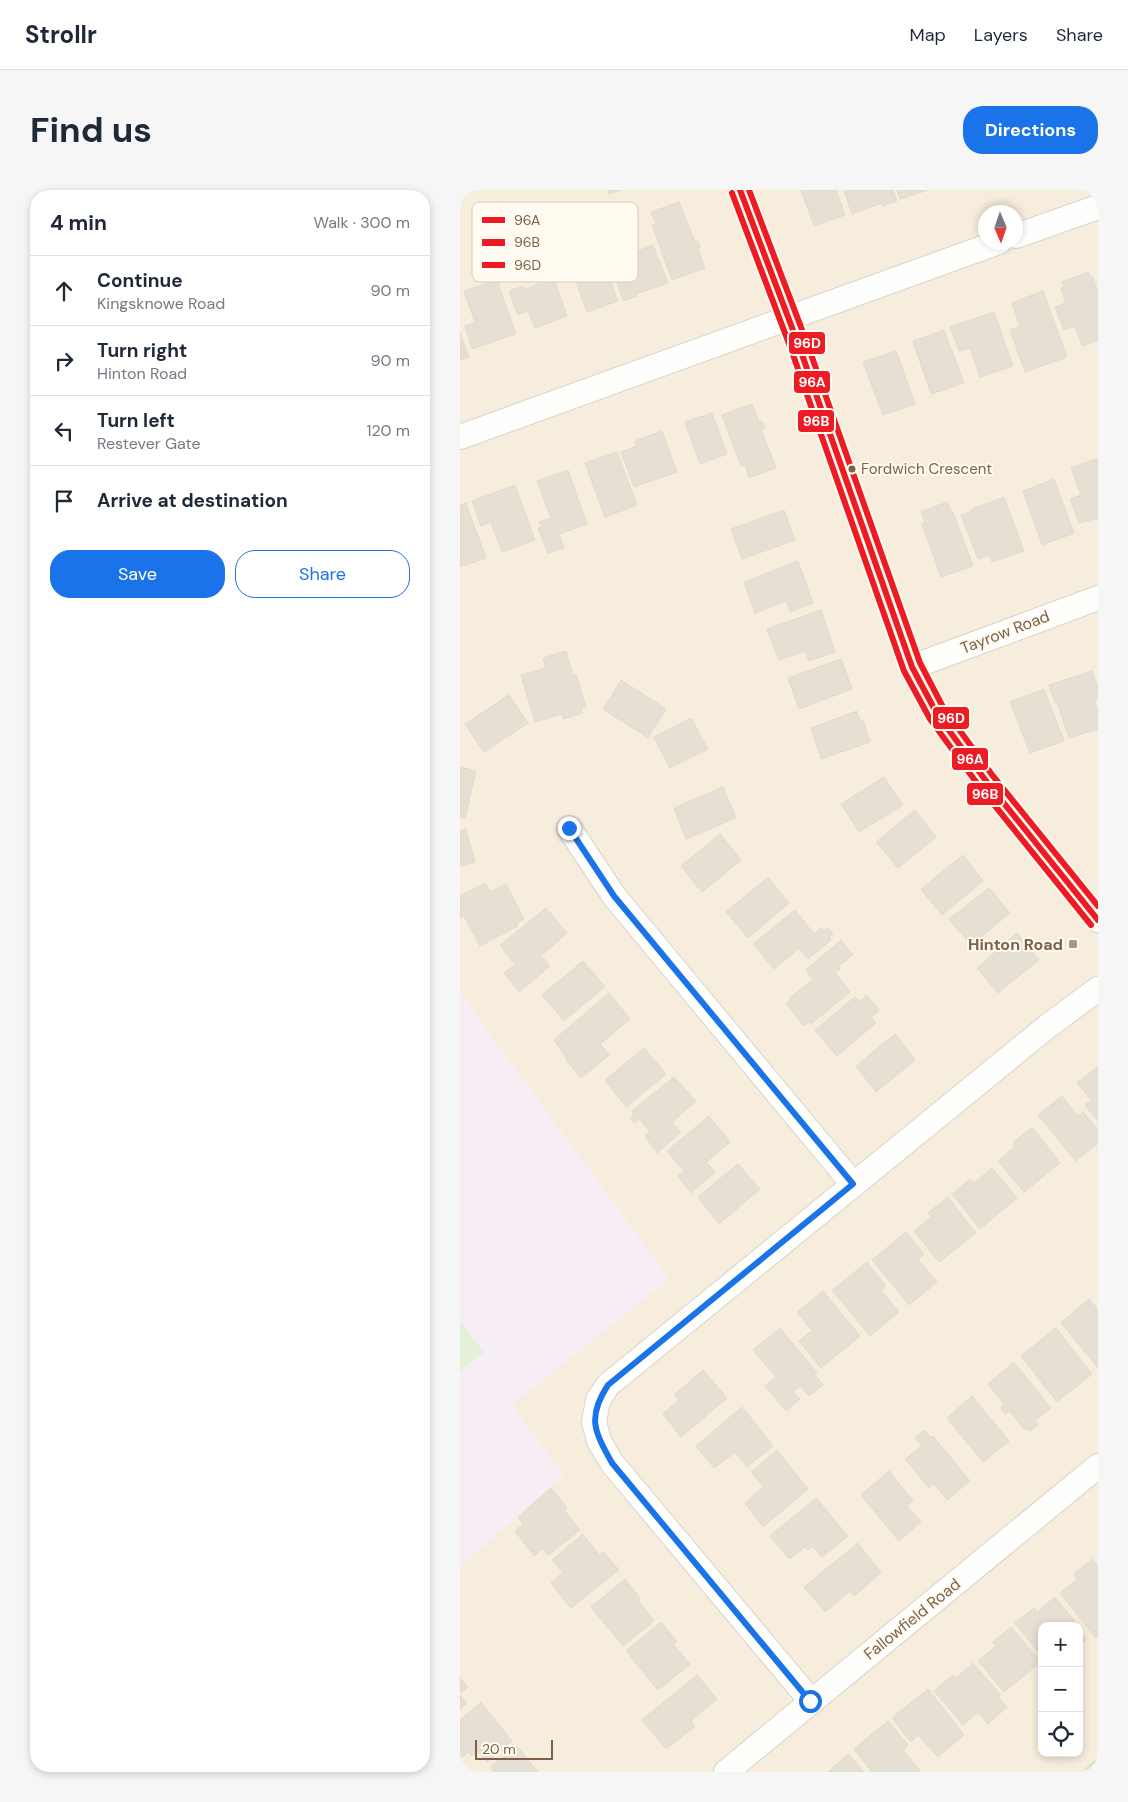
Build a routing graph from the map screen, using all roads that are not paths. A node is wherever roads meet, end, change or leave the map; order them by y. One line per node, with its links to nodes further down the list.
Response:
1 (740, 190): 5 (street)
2 (1098, 207): 3 (street)
3 (1023, 234)
4 (978, 250): 5 (street)
5 (788, 318): 6 (street); 8 (street)
6 (460, 437)
7 (1098, 598): 8 (street, Tayrow Road)
8 (912, 667): 10 (street)
9 (569, 828): 12 (street)
10 (1098, 920)
11 (1098, 989): 12 (street)
12 (853, 1184): 14 (street)
13 (1098, 1466): 14 (street, Fallowfield Road)
14 (810, 1701): 15 (street, Fallowfield Road)
15 (726, 1772)

